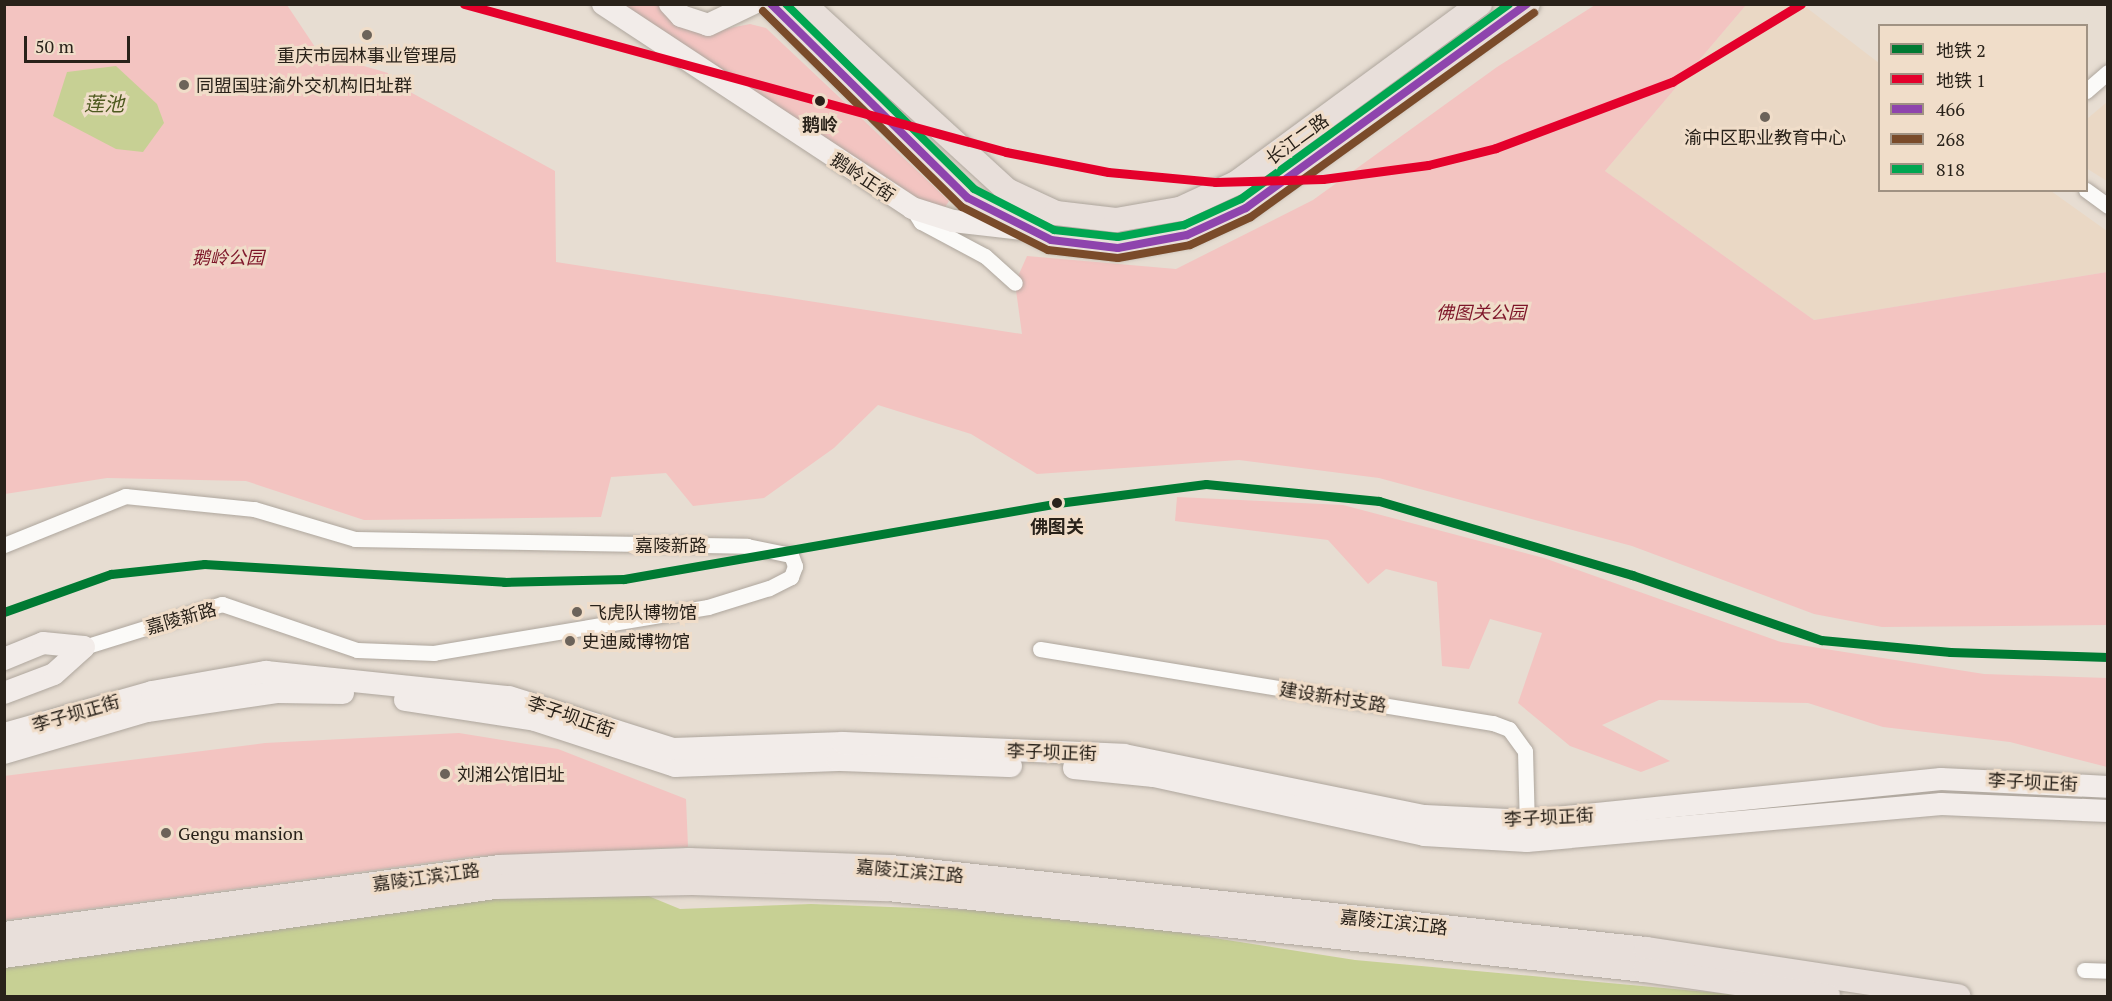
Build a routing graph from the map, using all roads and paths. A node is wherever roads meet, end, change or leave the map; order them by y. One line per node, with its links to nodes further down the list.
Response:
1 (603, 4): 12 (main road, 鹅岭正街)
2 (670, 4): 3 (main road)
3 (752, 4)
4 (770, 4): 13 (main road, 长江二路)
5 (804, 4): 6 (main road, 长江二路)
6 (1480, 4)
7 (1528, 4): 13 (main road, 长江二路)
8 (2108, 72): 9 (street)
9 (2088, 89)
10 (2088, 191): 11 (street)
11 (2108, 206)
12 (912, 208): 13 (main road, 鹅岭正街); 14 (street)
13 (1021, 229)
14 (1014, 283)
15 (4, 545): 16 (street, 嘉陵新路)
16 (84, 647): 18 (main road); 19 (main road, 嘉陵新路)
17 (1040, 649): 25 (street, 建设新村支路)
18 (4, 659)
19 (4, 693)
20 (4, 734): 22 (main road, 李子坝正街)
21 (4, 753): 22 (main road, 李子坝正街)
22 (1088, 761): 25 (main road, 李子坝正街)
23 (2108, 787): 25 (main road, 李子坝正街)
24 (2108, 811): 25 (main road, 李子坝正街)
25 (1527, 831)
26 (4, 934): 30 (main road, 嘉陵江滨江路)
27 (4, 956): 30 (main road, 嘉陵江滨江路)
28 (2084, 970): 29 (street)
29 (2108, 970)
30 (1817, 987): 31 (main road)
31 (1958, 996)

